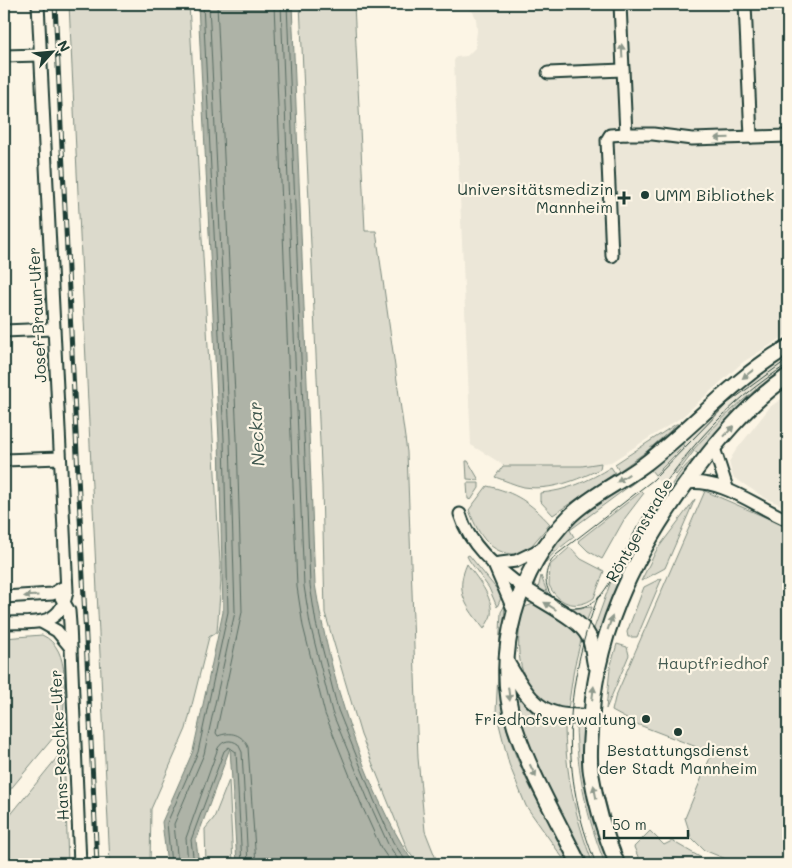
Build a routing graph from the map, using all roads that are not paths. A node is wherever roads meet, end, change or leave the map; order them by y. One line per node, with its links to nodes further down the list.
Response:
1 (38, 4): 4 (street, Josef-Braun-Ufer)
2 (620, 4): 6 (street, one-way to 2)
3 (746, 4): 10 (street)
4 (40, 55): 5 (street); 12 (street, Josef-Braun-Ufer)
5 (4, 56)
6 (623, 70): 7 (street); 8 (street)
7 (548, 73)
8 (626, 134): 10 (street, one-way to 8); 11 (street)
9 (788, 136): 10 (street)
10 (752, 137)
11 (612, 256)
12 (53, 329): 13 (street); 17 (street, Josef-Braun-Ufer)
13 (4, 332)
14 (788, 347): 23 (main road, Röntgenstraße, one-way to 23)
15 (788, 376): 16 (main road, Röntgenstraße, one-way to 15)
16 (714, 448): 19 (main road, Röntgenstraße); 20 (street)
17 (60, 458): 18 (street); 25 (street, Josef-Braun-Ufer)
18 (4, 460)
19 (687, 483): 20 (street); 36 (main road, Röntgenstraße, one-way to 19)
20 (728, 488): 22 (street)
21 (460, 514): 24 (street)
22 (788, 520)
23 (543, 548): 24 (street); 26 (main road, Röntgenstraße)
24 (493, 564): 26 (street); 30 (street)
25 (66, 580): 27 (street); 29 (street, Josef-Braun-Ufer)
26 (522, 587): 30 (main road, Röntgenstraße); 36 (main road, one-way to 26)
27 (58, 592): 28 (street, one-way to 28); 29 (street)
28 (4, 597)
29 (65, 602): 31 (street); 33 (street, Josef-Braun-Ufer)
30 (514, 611): 35 (main road, Röntgenstraße)
31 (41, 622): 32 (street); 34 (street)
32 (4, 623)
33 (70, 624): 34 (street, Hans-Reschke-Ufer)
34 (71, 649): 38 (street, Hans-Reschke-Ufer)
35 (507, 662): 37 (main road); 39 (main road, Röntgenstraße, one-way to 39)
36 (597, 670): 37 (main road, Röntgenstraße, one-way to 36)
37 (591, 717): 40 (main road, Röntgenstraße, one-way to 37)
38 (80, 864)
39 (579, 864)
40 (617, 864)

